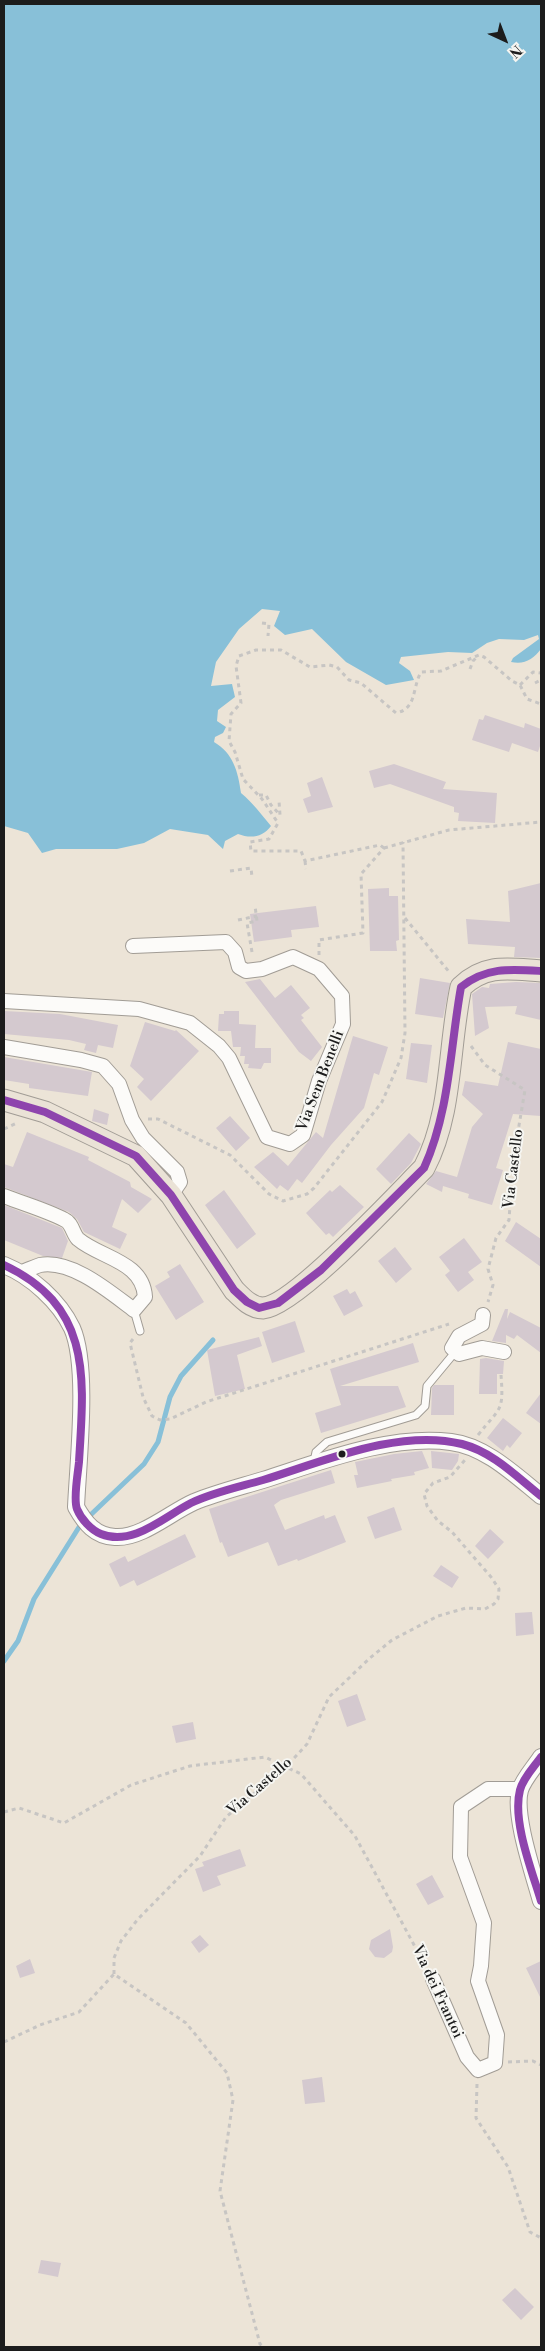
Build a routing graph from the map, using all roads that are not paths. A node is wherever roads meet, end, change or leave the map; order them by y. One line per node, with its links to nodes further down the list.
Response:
1 (133, 946): 3 (street, Via Sem Benelli)
2 (541, 971): 6 (main road)
3 (4, 1001)
4 (4, 1047): 6 (street)
5 (4, 1100): 6 (main road)
6 (171, 1195)
7 (4, 1196): 10 (street)
8 (4, 1265): 9 (street)
9 (22, 1272): 10 (street); 15 (street)
10 (134, 1310): 12 (lane)
11 (483, 1315): 13 (street)
12 (140, 1331)
13 (456, 1351): 14 (street); 15 (lane)
14 (504, 1352)
15 (313, 1464): 16 (street)
16 (541, 1496)
17 (541, 1757): 18 (street)
18 (521, 1789): 19 (street); 20 (street, Via dei Frantoi)
19 (541, 1901)
20 (432, 1979)

